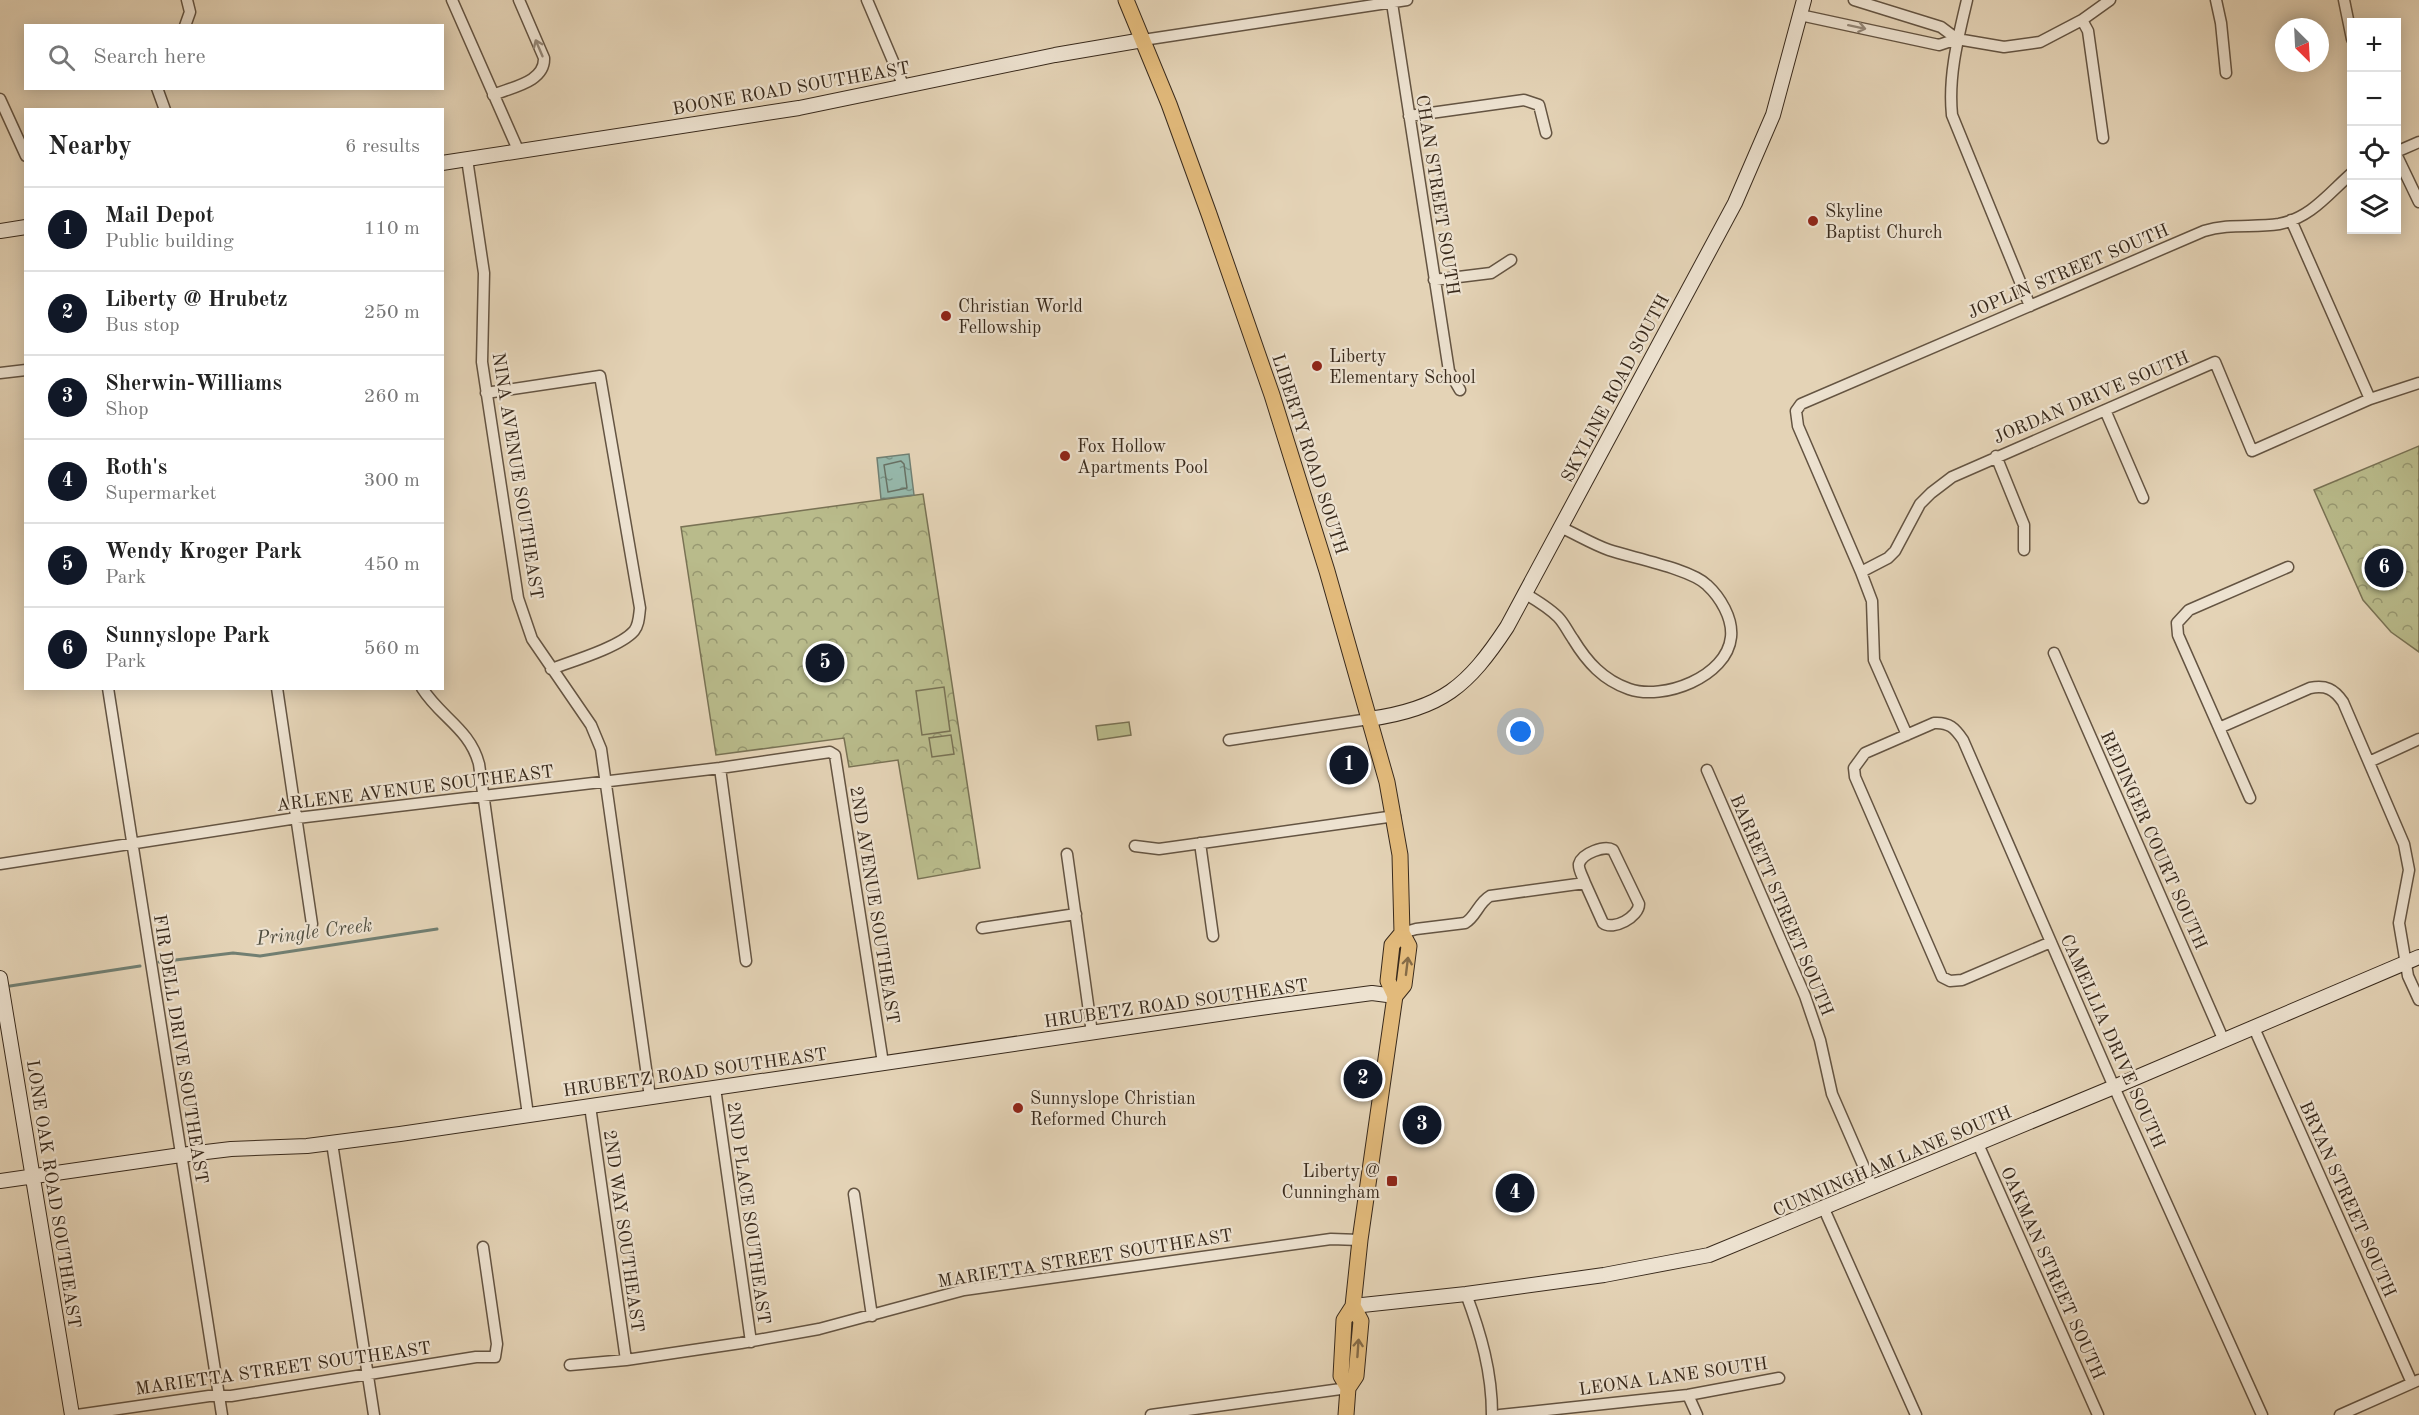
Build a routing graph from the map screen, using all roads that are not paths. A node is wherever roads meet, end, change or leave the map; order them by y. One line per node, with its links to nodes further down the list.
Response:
1 (187, 0): 17 (street)
2 (452, 0): 23 (street)
3 (519, 0): 23 (street, one-way to 3)
4 (867, 0): 21 (street)
5 (1126, 0): 19 (main road, LIBERTY ROAD SOUTH)
6 (1407, 0): 13 (street)
7 (1804, 0): 14 (street, SKYLINE ROAD SOUTH)
8 (1854, 0): 18 (street)
9 (1967, 0): 18 (street)
10 (2110, 0): 16 (street)
11 (2216, 0): 20 (street)
12 (2344, 0): 15 (street)
13 (1392, 3): 19 (street); 26 (street, CHAN STREET SOUTH)
14 (1800, 15): 18 (street, one-way to 18); 53 (street, SKYLINE ROAD SOUTH)
15 (2348, 18)
16 (2082, 20): 18 (street); 28 (street)
17 (186, 24)
18 (1957, 39): 43 (street)
19 (1143, 40): 21 (street, BOONE ROAD SOUTHEAST); 63 (main road, LIBERTY ROAD SOUTH)
20 (2226, 73)
21 (904, 87): 32 (street, BOONE ROAD SOUTHEAST)
22 (158, 90): 25 (street)
23 (494, 95): 32 (street)
24 (0, 99): 31 (street)
25 (164, 108)
26 (1409, 116): 27 (street); 42 (street, CHAN STREET SOUTH)
27 (1546, 133)
28 (2103, 138)
29 (2419, 142): 30 (street)
30 (2401, 151)
31 (24, 152)
32 (519, 152): 33 (street, BOONE ROAD SOUTHEAST)
33 (467, 159): 35 (street, BOONE ROAD SOUTHEAST); 48 (street, NINA AVENUE SOUTHEAST)
34 (2401, 162): 37 (street)
35 (444, 163)
36 (2347, 178): 38 (street, JOPLIN STREET SOUTH)
37 (2419, 202)
38 (2292, 220): 43 (street, JOPLIN STREET SOUTH); 49 (street)
39 (24, 227): 40 (street)
40 (0, 231)
41 (1511, 260): 42 (street)
42 (1434, 280): 47 (street, CHAN STREET SOUTH)
43 (2030, 306): 56 (street, JOPLIN STREET SOUTH)
44 (24, 370): 45 (street)
45 (0, 373)
46 (2419, 383): 49 (street, JORDAN DRIVE SOUTH)
47 (1461, 390)
48 (486, 393): 59 (street, NINA AVENUE SOUTHEAST); 59 (street)
49 (2370, 399): 50 (street, JORDAN DRIVE SOUTH)
50 (2105, 410): 51 (street, JORDAN DRIVE SOUTH); 52 (street)
51 (1996, 456): 54 (street); 56 (street, JORDAN DRIVE SOUTH)
52 (2143, 498)
53 (1560, 527): 57 (street, SKYLINE ROAD SOUTH); 57 (street)
54 (2024, 550)
55 (2288, 567): 64 (street)
56 (1861, 572): 65 (street)
57 (1524, 593): 63 (street, SKYLINE ROAD SOUTH)
58 (2054, 653): 96 (street, REDINGER COURT SOUTH)
59 (551, 669): 72 (street, NINA AVENUE SOUTHEAST)
60 (108, 690): 77 (street, FIR DELL DRIVE SOUTHEAST)
61 (277, 690): 76 (street)
62 (424, 690): 73 (street)
63 (1369, 718): 66 (street); 75 (main road, LIBERTY ROAD SOUTH)
64 (2218, 728): 69 (street); 74 (street)
65 (1907, 735): 88 (street, CAMELLIA DRIVE SOUTH); 88 (street, CAMELLIA DRIVE SOUTH)
66 (1229, 740)
67 (2419, 740): 69 (street)
68 (834, 753): 70 (street, ARLENE AVENUE SOUTHEAST); 97 (street, 2ND AVENUE SOUTHEAST)
69 (2369, 762): 89 (street)
70 (720, 768): 72 (street, ARLENE AVENUE SOUTHEAST); 90 (street)
71 (1707, 770): 108 (street, BARRETT STREET SOUTH)
72 (604, 781): 73 (street, ARLENE AVENUE SOUTHEAST); 100 (street, NINA AVENUE SOUTHEAST)
73 (484, 797): 76 (street, ARLENE AVENUE SOUTHEAST); 102 (street)
74 (2250, 798)
75 (1395, 816): 78 (street); 86 (main road, LIBERTY ROAD SOUTH)
76 (297, 818): 77 (street, ARLENE AVENUE SOUTHEAST); 84 (street)
77 (132, 843): 81 (street, ARLENE AVENUE SOUTHEAST); 105 (street, FIR DELL DRIVE SOUTHEAST)
78 (1200, 843): 79 (street); 87 (street)
79 (1135, 846)
80 (1067, 854): 83 (street)
81 (0, 864)
82 (1585, 883): 82 (street); 86 (street)
83 (1076, 914): 85 (street); 95 (street)
84 (312, 924)
85 (982, 928)
86 (1402, 933): 92 (main road, LIBERTY ROAD SOUTH)
87 (1213, 936)
88 (2051, 942): 98 (street, CAMELLIA DRIVE SOUTH)
89 (2413, 960): 93 (street); 94 (street, CUNNINGHAM LANE SOUTH)
90 (746, 962)
91 (0, 978): 106 (street, LONE OAK ROAD SOUTHEAST)
92 (1395, 996): 95 (street, HRUBETZ ROAD SOUTHEAST); 111 (main road, LIBERTY ROAD SOUTH)
93 (2419, 1000)
94 (2254, 1028): 96 (street, CUNNINGHAM LANE SOUTH); 121 (street, BRYAN STREET SOUTH)
95 (1092, 1033): 97 (street, HRUBETZ ROAD SOUTHEAST)
96 (2224, 1041): 98 (street, CUNNINGHAM LANE SOUTH)
97 (883, 1063): 99 (street, HRUBETZ ROAD SOUTHEAST)
98 (2114, 1087): 104 (street, CUNNINGHAM LANE SOUTH); 136 (street, CAMELLIA DRIVE SOUTH)
99 (715, 1088): 100 (street, HRUBETZ ROAD SOUTHEAST); 116 (street, 2ND PLACE SOUTHEAST)
100 (650, 1097): 101 (street, HRUBETZ ROAD SOUTHEAST)
101 (590, 1106): 102 (street, HRUBETZ ROAD SOUTHEAST); 117 (street, 2ND WAY SOUTHEAST)
102 (528, 1115): 103 (street, HRUBETZ ROAD SOUTHEAST)
103 (332, 1143): 105 (street, HRUBETZ ROAD SOUTHEAST); 119 (street)
104 (1978, 1144): 108 (street, CUNNINGHAM LANE SOUTH); 135 (street, OAKMAN STREET SOUTH)
105 (181, 1155): 106 (street, HRUBETZ ROAD SOUTHEAST); 124 (street, FIR DELL DRIVE SOUTHEAST)
106 (32, 1177): 107 (street, HRUBETZ ROAD SOUTHEAST); 125 (street, LONE OAK ROAD SOUTHEAST)
107 (0, 1181)
108 (1873, 1188): 110 (street, CUNNINGHAM LANE SOUTH)
109 (854, 1194): 115 (street)
110 (1824, 1209): 113 (street, CUNNINGHAM LANE SOUTH); 134 (street)
111 (1359, 1240): 114 (main road, LIBERTY ROAD SOUTH); 115 (street, MARIETTA STREET SOUTHEAST)
112 (483, 1247): 119 (street, MARIETTA STREET SOUTHEAST)
113 (1466, 1294): 114 (street, CUNNINGHAM LANE SOUTH); 131 (street)
114 (1353, 1306): 122 (main road, LIBERTY ROAD SOUTH)
115 (872, 1316): 116 (street, MARIETTA STREET SOUTHEAST)
116 (751, 1342): 117 (street, MARIETTA STREET SOUTHEAST)
117 (626, 1360): 118 (street, MARIETTA STREET SOUTHEAST)
118 (570, 1365)
119 (367, 1373): 124 (street, MARIETTA STREET SOUTHEAST); 128 (street)
120 (1779, 1378): 123 (street, LEONA LANE SOUTH)
121 (2415, 1382): 137 (street)
122 (1348, 1388): 129 (street); 130 (main road, LIBERTY ROAD SOUTH)
123 (1688, 1395): 132 (street, LEONA LANE SOUTH); 133 (street)
124 (219, 1396): 126 (street, MARIETTA STREET SOUTHEAST); 127 (street, FIR DELL DRIVE SOUTHEAST)
125 (72, 1415)
126 (77, 1415)
127 (222, 1415)
128 (374, 1415)
129 (1151, 1415)
130 (1346, 1415)
131 (1492, 1415)
132 (1500, 1415)
133 (1697, 1415)
134 (1916, 1415)
135 (2097, 1415)
136 (2262, 1415)
137 (2340, 1415)

